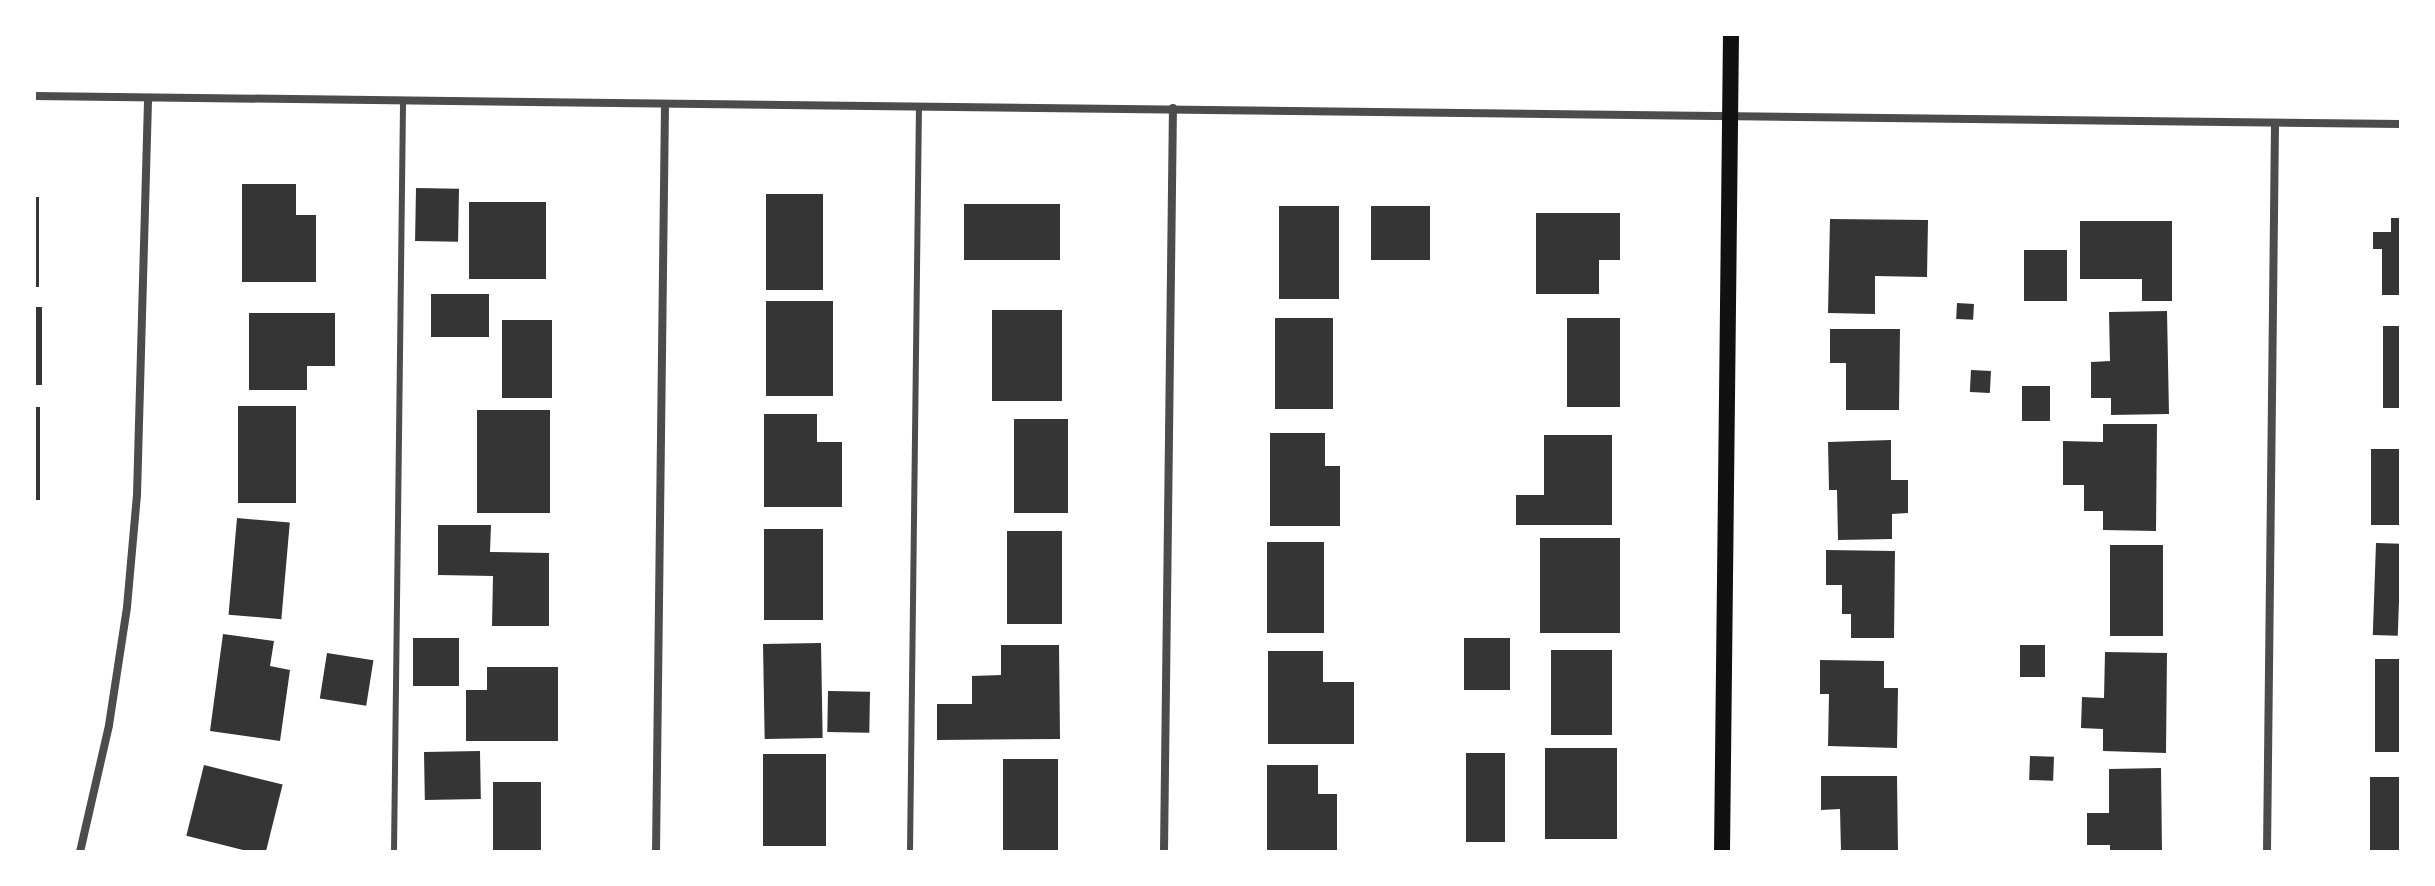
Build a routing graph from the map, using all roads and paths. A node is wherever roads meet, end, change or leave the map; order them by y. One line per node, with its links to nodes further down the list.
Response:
1 (1731, 34): 8 (main road)
2 (34, 96): 3 (street)
3 (148, 98): 4 (street); 11 (street)
4 (403, 101): 5 (street); 12 (lane)
5 (665, 104): 6 (street); 13 (street)
6 (919, 107): 7 (street); 14 (lane)
7 (1173, 108): 8 (street); 15 (street)
8 (1729, 116): 9 (street); 16 (main road)
9 (2275, 123): 10 (street); 17 (street)
10 (2401, 124)
11 (80, 852)
12 (394, 852)
13 (656, 852)
14 (910, 852)
15 (1164, 852)
16 (1722, 852)
17 (2267, 852)

